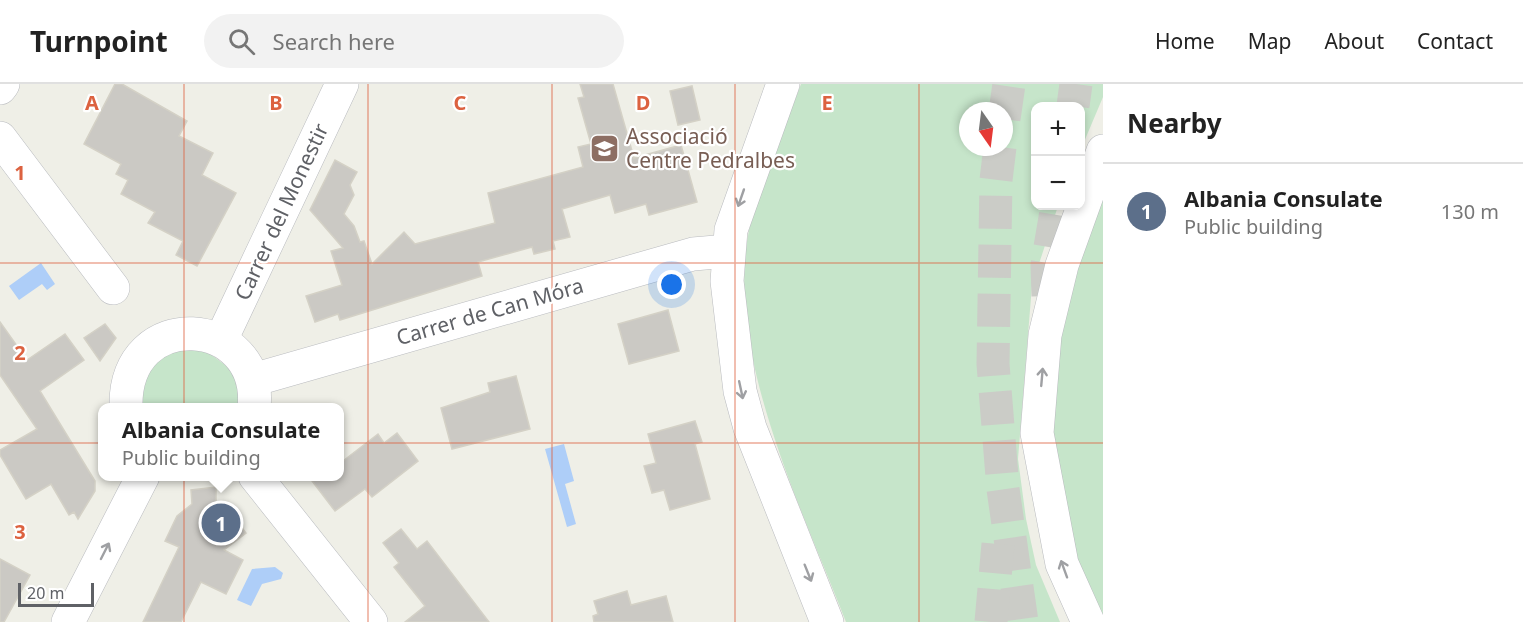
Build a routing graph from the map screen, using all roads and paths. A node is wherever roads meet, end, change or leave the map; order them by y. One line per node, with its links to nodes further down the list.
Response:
1 (3, 84): 4 (street)
2 (342, 84): 9 (street, Carrer del Monestir)
3 (783, 84): 7 (street, one-way to 7)
4 (0, 88)
5 (0, 138): 8 (street)
6 (1103, 151): 17 (street, one-way to 6)
7 (728, 251): 10 (street, Carrer de Can Móra); 16 (street, one-way to 16)
8 (113, 288)
9 (220, 340): 10 (street); 11 (street)
10 (254, 394)
11 (126, 403)
12 (141, 481): 14 (street, one-way to 12)
13 (258, 481): 15 (street)
14 (69, 622)
15 (371, 622)
16 (827, 622)
17 (1088, 622)

